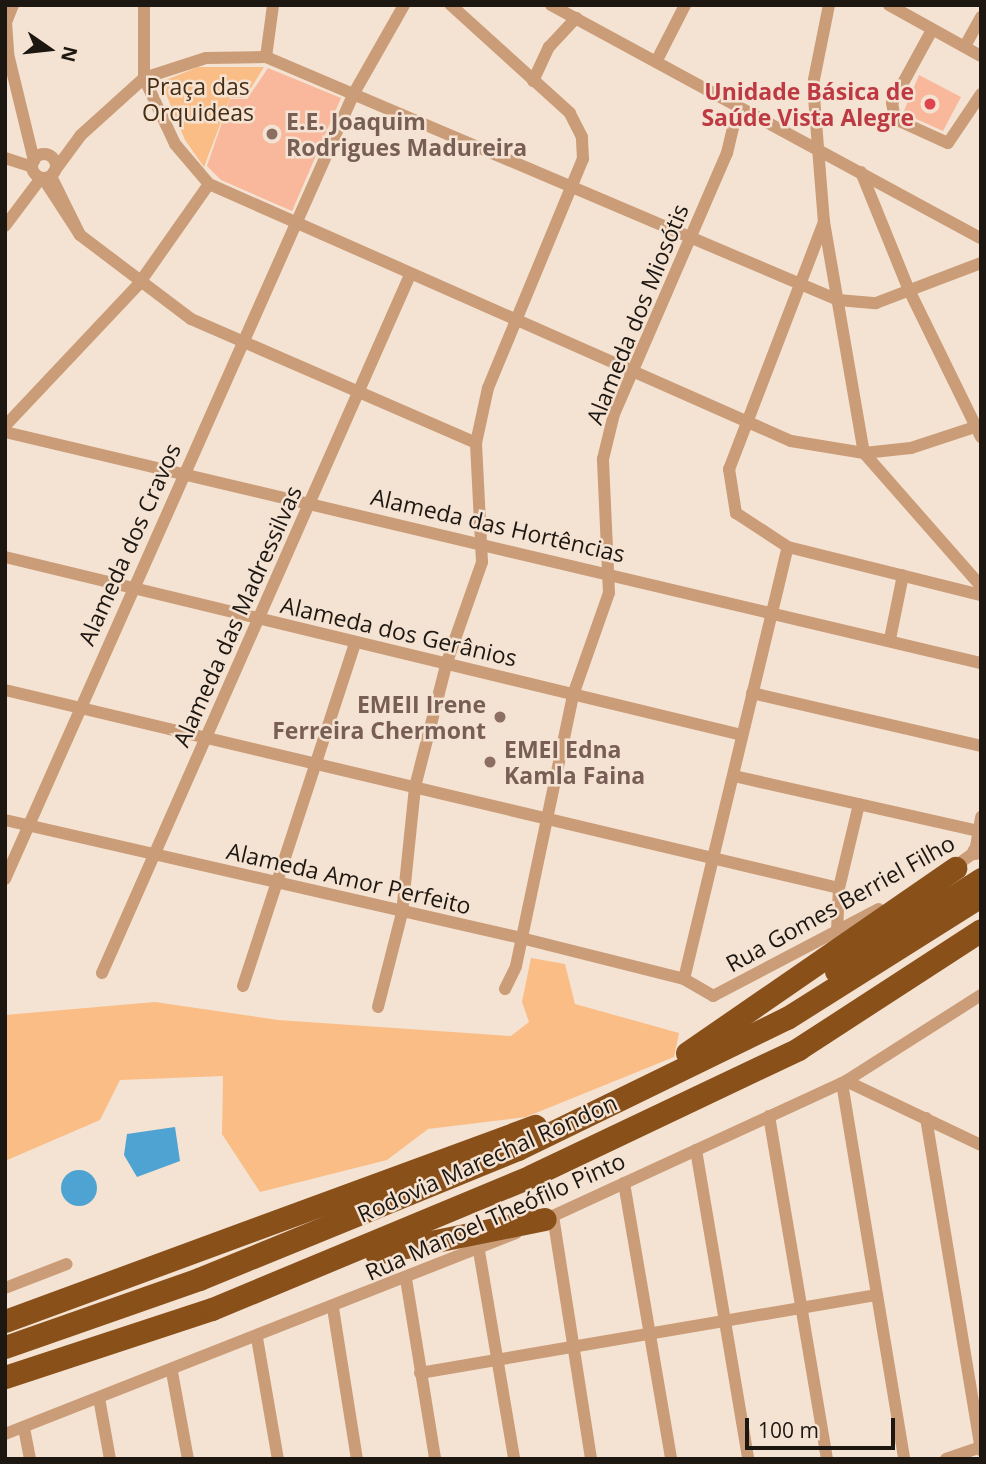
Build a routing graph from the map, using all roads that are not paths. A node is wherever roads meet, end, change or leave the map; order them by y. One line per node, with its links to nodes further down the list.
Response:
1 (13, 5): 13 (street)
2 (25, 5): 13 (street)
3 (144, 5): 19 (street)
4 (273, 5): 17 (street)
5 (404, 5): 21 (street)
6 (451, 5): 20 (street)
7 (551, 5): 12 (street)
8 (685, 5): 18 (street)
9 (829, 5): 25 (street)
10 (889, 5): 14 (street)
11 (981, 17): 15 (street)
12 (576, 18): 18 (street); 20 (street)
13 (6, 22): 27 (street)
14 (932, 30): 15 (street); 22 (street)
15 (965, 46): 16 (street)
16 (981, 55)
17 (266, 57): 19 (street); 21 (street)
18 (656, 62): 23 (street)
19 (144, 78): 24 (street); 29 (street)
20 (533, 81): 30 (street)
21 (354, 93): 30 (street); 33 (street, Alameda dos Cravos)
22 (981, 94)
23 (738, 107): 25 (street); 35 (street, Alameda dos Miosótis)
24 (81, 135): 27 (street); 27 (street)
25 (818, 148): 28 (street); 31 (street)
26 (5, 158): 27 (street)
27 (41, 167): 32 (street); 40 (street)
28 (862, 172): 34 (street); 42 (street)
29 (209, 184): 33 (street); 40 (street)
30 (573, 187): 35 (street); 44 (street)
31 (824, 222): 36 (street); 37 (street)
32 (5, 226)
33 (294, 226): 39 (street); 45 (street, Alameda dos Cravos)
34 (981, 238)
35 (689, 240): 41 (street); 46 (street, Alameda dos Miosótis)
36 (816, 249): 37 (street); 41 (street)
37 (831, 249): 43 (street)
38 (981, 262): 42 (street)
39 (410, 275): 44 (street); 47 (street, Alameda das Madressilvas)
40 (138, 285): 45 (street); 48 (street)
41 (801, 288): 43 (street); 49 (street)
42 (909, 290): 43 (street); 50 (street)
43 (838, 300): 53 (street)
44 (514, 322): 46 (street); 52 (street)
45 (244, 343): 47 (street); 54 (street, Alameda dos Cravos)
46 (631, 373): 49 (street); 60 (street, Alameda dos Miosótis)
47 (359, 393): 52 (street); 55 (street, Alameda das Madressilvas)
48 (5, 426)
49 (748, 427): 53 (street); 57 (street)
50 (979, 430): 53 (street)
51 (5, 432): 54 (street, Alameda das Hortências)
52 (476, 443): 56 (street)
53 (864, 453): 59 (street)
54 (184, 472): 55 (street, Alameda das Hortências); 64 (street, Alameda dos Cravos)
55 (310, 503): 56 (street, Alameda das Hortências); 67 (street, Alameda das Madressilvas)
56 (481, 543): 60 (street, Alameda das Hortências); 71 (street)
57 (788, 547): 61 (street); 66 (street)
58 (5, 557): 64 (street, Alameda dos Gerânios)
59 (952, 559): 62 (street); 63 (street)
60 (611, 573): 66 (street, Alameda das Hortências); 74 (street, Alameda dos Miosótis)
61 (903, 575): 62 (street); 68 (street)
62 (937, 585): 65 (street)
63 (981, 586)
64 (132, 587): 67 (street, Alameda dos Gerânios); 75 (street, Alameda dos Cravos)
65 (981, 595)
66 (773, 613): 68 (street, Alameda das Hortências); 73 (street)
67 (257, 619): 69 (street, Alameda dos Gerânios); 77 (street, Alameda das Madressilvas)
68 (890, 639): 70 (street, Alameda das Hortências)
69 (355, 644): 71 (street, Alameda dos Gerânios); 79 (street)
70 (981, 663)
71 (446, 664): 74 (street, Alameda dos Gerânios); 81 (street)
72 (5, 690): 75 (street)
73 (752, 693): 76 (street); 78 (street)
74 (573, 695): 76 (street, Alameda dos Gerânios); 83 (street, Alameda dos Miosótis)
75 (79, 708): 77 (street); 86 (street, Alameda dos Cravos)
76 (742, 735): 80 (street)
77 (207, 736): 79 (street); 89 (street, Alameda das Madressilvas)
78 (981, 747)
79 (315, 762): 81 (street); 94 (street)
80 (734, 776): 82 (street); 90 (street)
81 (415, 787): 83 (street); 97 (street)
82 (859, 804): 87 (street); 95 (street)
83 (544, 816): 90 (street); 100 (street, Alameda dos Miosótis)
84 (981, 817): 87 (street)
85 (5, 820): 86 (street, Alameda Amor Perfeito)
86 (28, 825): 89 (street, Alameda Amor Perfeito); 92 (street, Alameda dos Cravos)
87 (978, 831): 88 (street)
88 (978, 850): 91 (street, Rua Gomes Berriel Filho)
89 (153, 855): 94 (street, Alameda Amor Perfeito); 101 (street, Alameda das Madressilvas)
90 (716, 862): 95 (street); 102 (street)
91 (955, 867): 99 (street, Rua Gomes Berriel Filho); 107 (highway)
92 (5, 879)
93 (981, 879): 107 (highway)
94 (276, 884): 97 (street, Alameda Amor Perfeito); 103 (street)
95 (839, 888): 99 (street)
96 (981, 896): 129 (highway, Rodovia Marechal Rondon)
97 (402, 913): 100 (street, Alameda Amor Perfeito); 106 (street)
98 (981, 930): 118 (highway, Rodovia Marechal Rondon)
99 (837, 931): 102 (street, Rua Gomes Berriel Filho)
100 (521, 938): 102 (street, Alameda Amor Perfeito); 104 (street, Alameda dos Miosótis)
101 (102, 973)
102 (684, 979)
103 (243, 986)
104 (505, 989)
105 (981, 995): 108 (street, Rua Manoel Theófilo Pinto)
106 (378, 1006)
107 (680, 1058): 125 (highway)
108 (863, 1071): 109 (street, Rua Manoel Theófilo Pinto); 110 (street)
109 (844, 1082): 110 (street); 111 (street, Rua Manoel Theófilo Pinto); 122 (street)
110 (872, 1093): 112 (street)
111 (769, 1116): 114 (street, Rua Manoel Theófilo Pinto); 123 (street)
112 (926, 1118): 113 (street); 138 (street)
113 (981, 1145)
114 (696, 1150): 115 (street, Rua Manoel Theófilo Pinto); 126 (street)
115 (624, 1183): 116 (street, Rua Manoel Theófilo Pinto); 127 (street)
116 (549, 1217): 117 (street, Rua Manoel Theófilo Pinto); 118 (highway); 130 (street)
117 (479, 1251): 120 (street, Rua Manoel Theófilo Pinto); 131 (street)
118 (338, 1259): 134 (highway, Rodovia Marechal Rondon)
119 (67, 1264): 121 (street)
120 (406, 1279): 124 (street, Rua Manoel Theófilo Pinto); 133 (street)
121 (5, 1288)
122 (875, 1295): 123 (street); 150 (street)
123 (801, 1307): 126 (street); 149 (street)
124 (333, 1308): 128 (street, Rua Manoel Theófilo Pinto); 143 (street)
125 (5, 1321)
126 (724, 1321): 127 (street); 148 (street)
127 (650, 1334): 130 (street); 147 (street)
128 (257, 1338): 132 (street, Rua Manoel Theófilo Pinto); 142 (street)
129 (5, 1347)
130 (573, 1348): 131 (street); 146 (street)
131 (497, 1361): 133 (street); 145 (street)
132 (172, 1372): 135 (street, Rua Manoel Theófilo Pinto); 141 (street)
133 (420, 1373): 144 (street)
134 (5, 1377)
135 (99, 1398): 136 (street, Rua Manoel Theófilo Pinto); 140 (street)
136 (24, 1428): 137 (street, Rua Manoel Theófilo Pinto); 139 (street)
137 (5, 1434)
138 (981, 1448): 151 (street)
139 (30, 1459)
140 (110, 1459)
141 (188, 1459)
142 (278, 1459)
143 (356, 1459)
144 (435, 1459)
145 (513, 1459)
146 (591, 1459)
147 (671, 1459)
148 (748, 1459)
149 (827, 1459)
150 (904, 1459)
151 (946, 1459)

